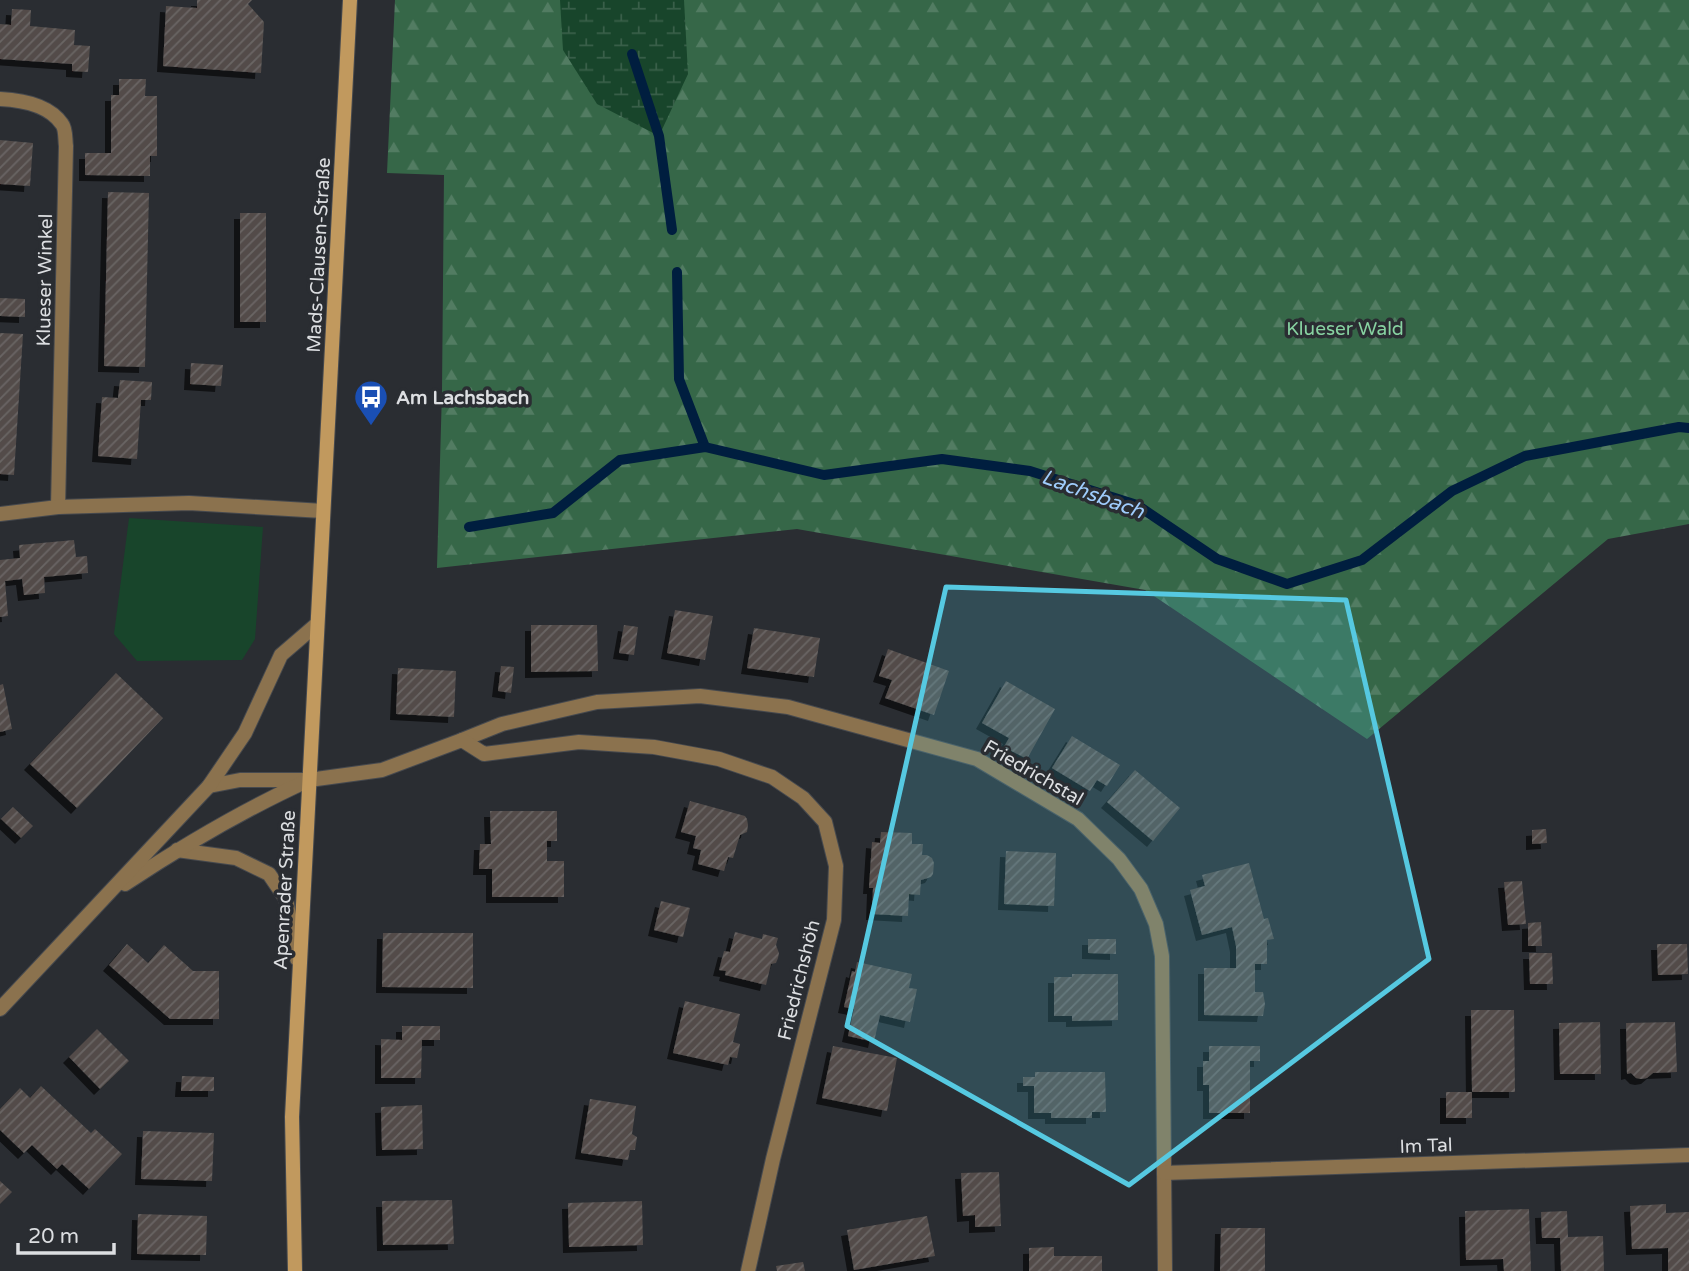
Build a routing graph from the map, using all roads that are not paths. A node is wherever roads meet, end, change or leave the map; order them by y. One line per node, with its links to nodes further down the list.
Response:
1 (350, 0): 4 (main road, Mads-Clausen-Straße)
2 (0, 99): 3 (street, Klueser Winkel)
3 (58, 507): 4 (street); 5 (street)
4 (323, 511): 6 (main road, Apenrader Straße)
5 (0, 514)
6 (317, 624): 8 (main road, Apenrader Straße); 9 (street)
7 (462, 740): 8 (street); 15 (street, Friedrichstal); 17 (street, Friedrichshöh)
8 (309, 780): 9 (street); 10 (street); 12 (main road, Apenrader Straße)
9 (209, 786): 11 (street)
10 (177, 850): 11 (street); 12 (street)
11 (106, 896): 13 (street)
12 (299, 971): 16 (main road, Apenrader Straße)
13 (0, 1009)
14 (1689, 1155): 15 (street, Im Tal)
15 (1164, 1173): 18 (street, Friedrichstal)
16 (295, 1271)
17 (748, 1271)
18 (1164, 1271)

